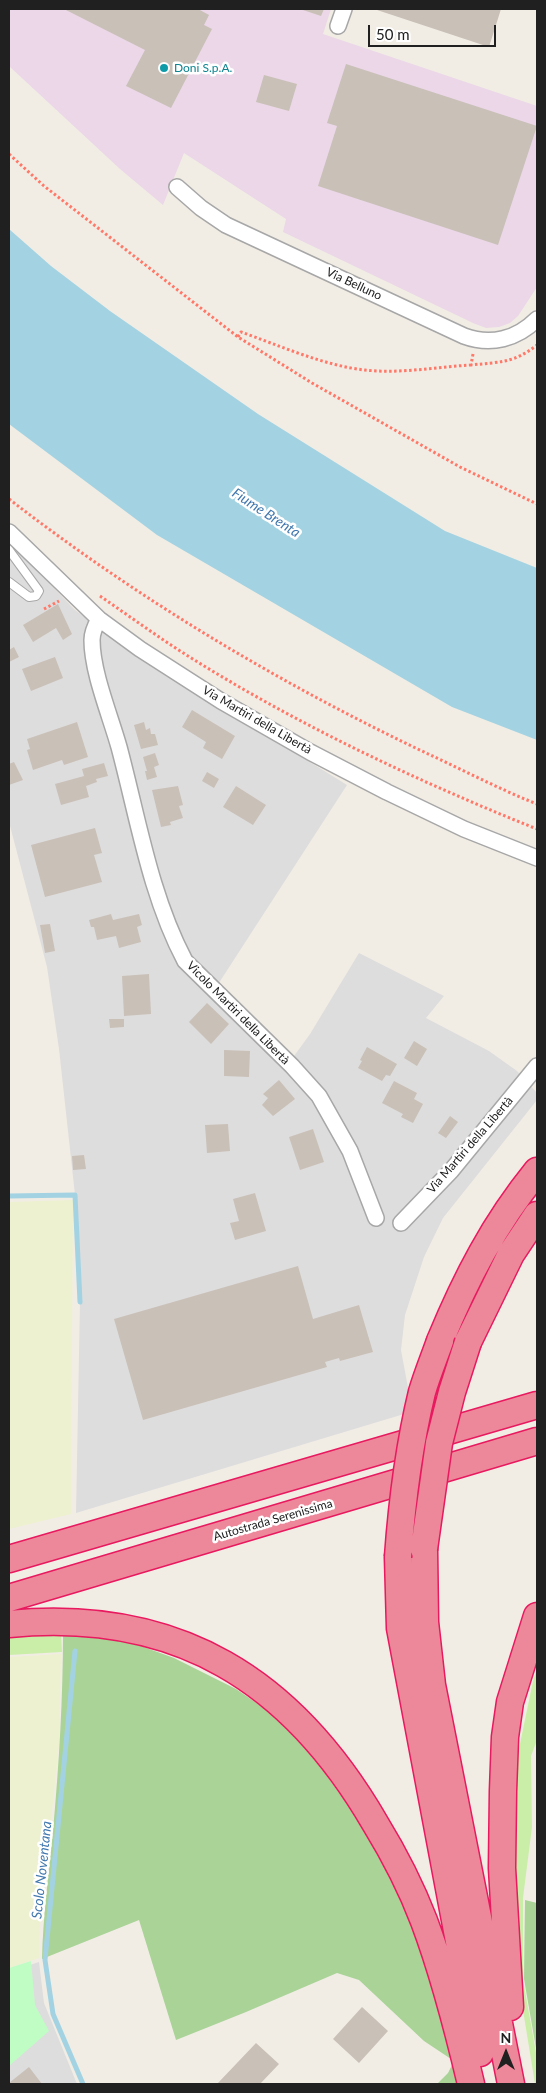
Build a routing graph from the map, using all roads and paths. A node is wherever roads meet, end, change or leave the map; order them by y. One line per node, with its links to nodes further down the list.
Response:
1 (344, 9): 2 (street)
2 (338, 26)
3 (9, 154): 6 (path)
4 (177, 187): 5 (street, Via Belluno)
5 (537, 319)
6 (238, 337): 7 (path); 9 (path)
7 (471, 365)
8 (9, 499): 17 (path)
9 (537, 504)
10 (9, 532): 16 (street, Via Martiri della Libertà)
11 (9, 550): 12 (lane)
12 (9, 582)
13 (98, 594): 18 (path)
14 (56, 602): 15 (path)
15 (44, 609)
16 (99, 619): 19 (street, Via Martiri della Libertà); 23 (street, Vicolo Martiri della Libertà)
17 (537, 804)
18 (537, 829)
19 (537, 858)
20 (537, 1066): 24 (street, Via Martiri della Libertà)
21 (537, 1171): 32 (highway, bridge)
22 (537, 1214): 33 (highway, bridge)
23 (376, 1218)
24 (401, 1223)
25 (533, 1406): 27 (highway)
26 (537, 1441): 28 (highway, Autostrada Serenissima)
27 (9, 1559)
28 (9, 1598)
29 (537, 1616): 34 (highway)
30 (9, 1624): 31 (highway)
31 (471, 2084)
32 (487, 2084)
33 (511, 2084)
34 (524, 2084)

